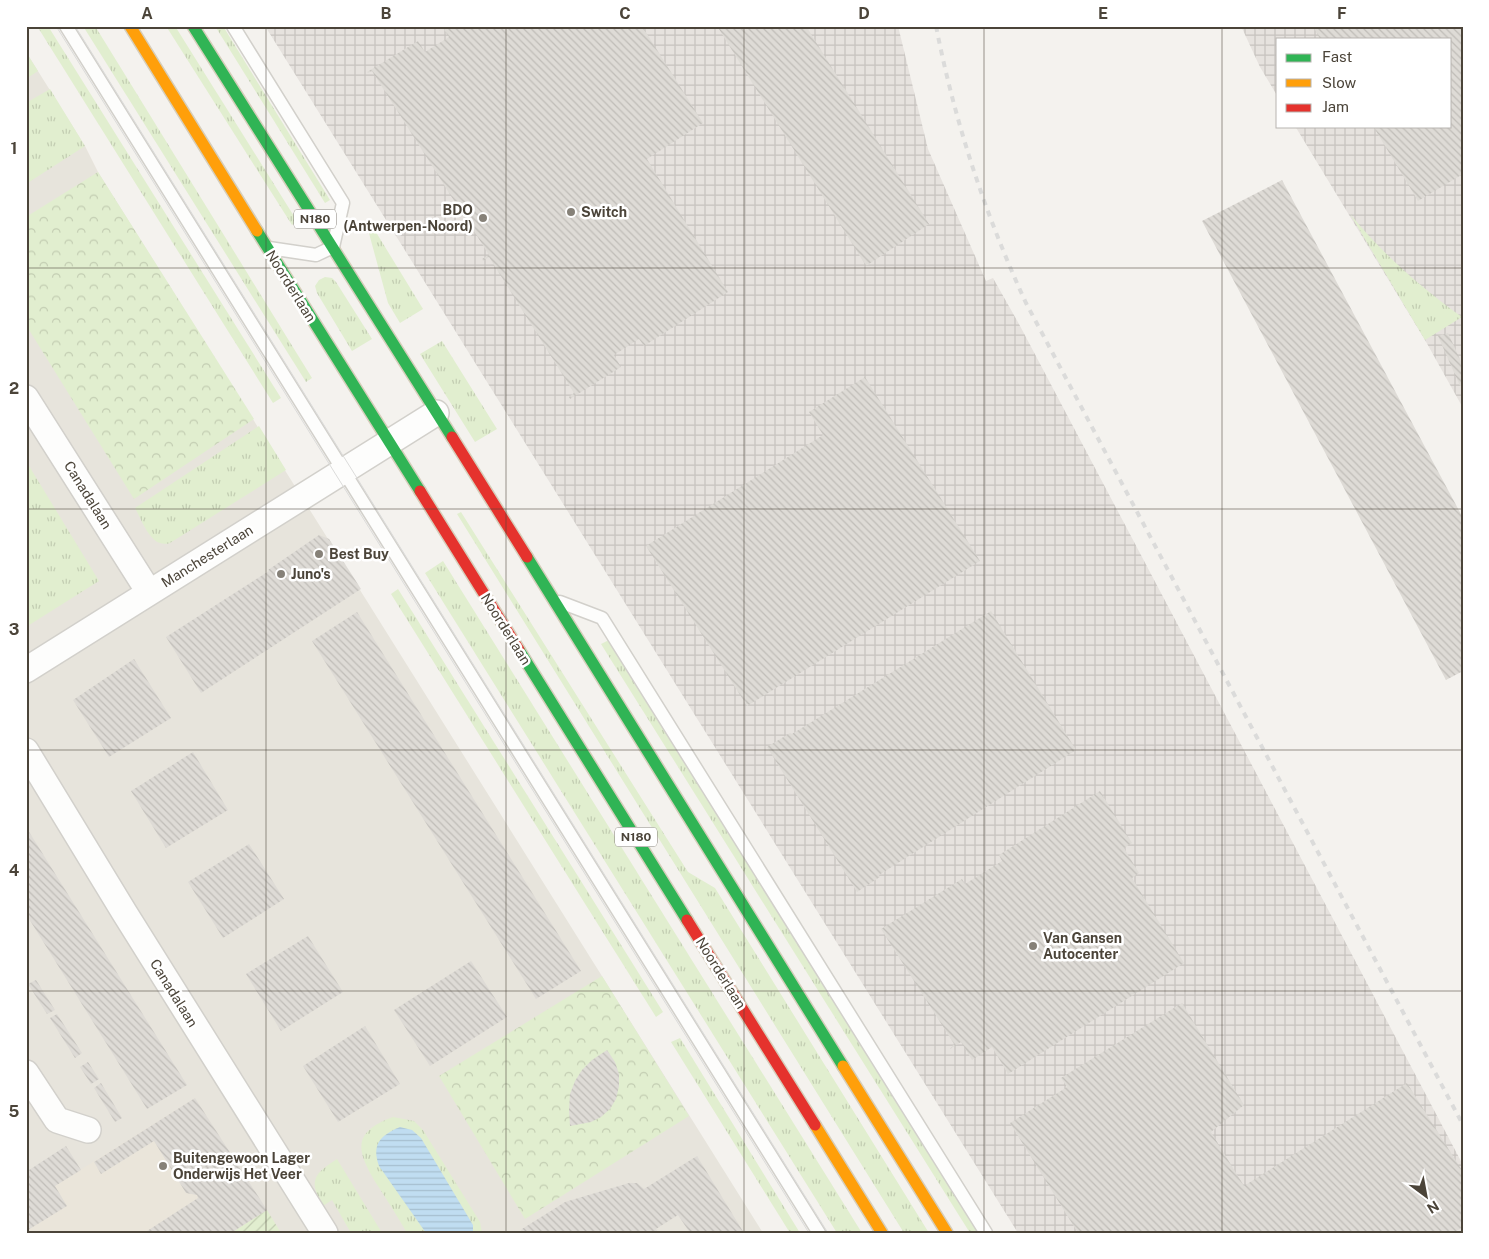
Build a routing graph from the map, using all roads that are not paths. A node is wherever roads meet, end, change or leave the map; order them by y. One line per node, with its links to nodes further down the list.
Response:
1 (66, 26): 10 (lane)
2 (130, 26): 6 (main road, Noorderlaan / N180)
3 (193, 26): 5 (main road, N180)
4 (233, 26): 5 (lane)
5 (333, 247): 6 (lane); 8 (main road, N180)
6 (267, 248): 9 (main road, Noorderlaan / N180)
7 (26, 398): 11 (street, Canadalaan)
8 (436, 413): 9 (street, Manchesterlaan); 12 (main road, N180)
9 (388, 443): 10 (street, Manchesterlaan); 19 (main road, Noorderlaan / N180)
10 (343, 472): 11 (street, Manchesterlaan); 18 (lane)
11 (150, 592): 13 (street, Manchesterlaan)
12 (552, 599): 20 (main road, N180); 21 (lane)
13 (26, 670)
14 (26, 752): 17 (street, Canadalaan)
15 (26, 1072): 16 (street)
16 (88, 1130)
17 (325, 1233)
18 (819, 1233)
19 (882, 1233)
20 (947, 1233)
21 (986, 1233)

